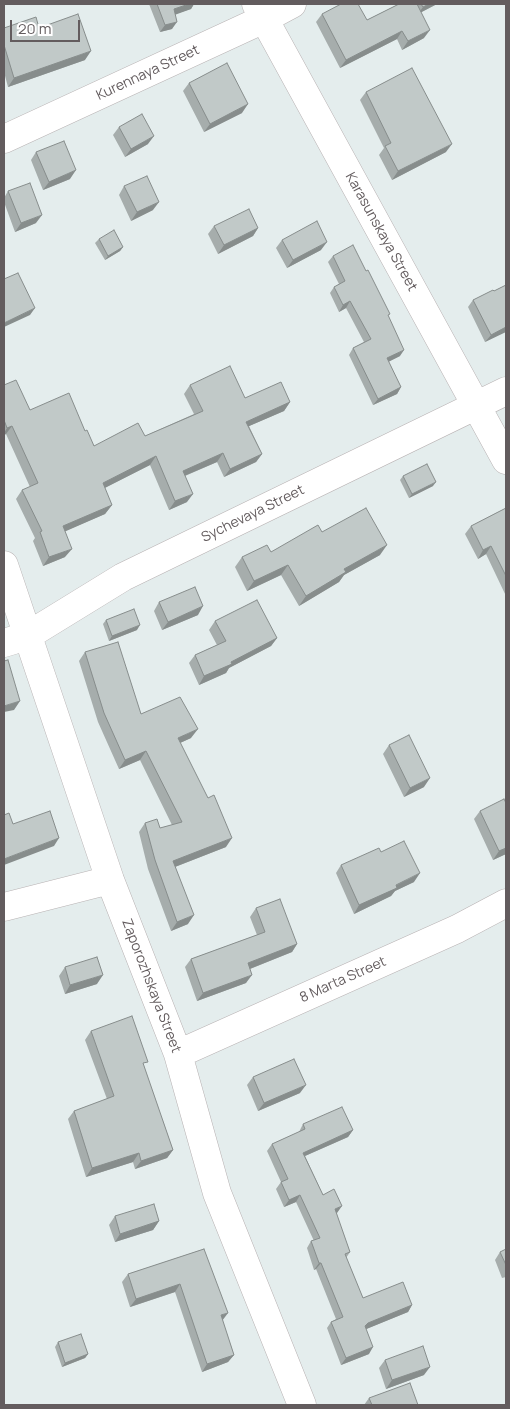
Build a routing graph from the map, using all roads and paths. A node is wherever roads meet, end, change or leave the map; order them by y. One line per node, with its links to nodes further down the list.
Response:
1 (292, 4): 2 (street, Kurennaya Street)
2 (260, 11): 3 (street, Kurennaya Street); 5 (street, Karasunskaya Street)
3 (4, 140)
4 (506, 391): 5 (street, Sychevaya Street)
5 (476, 406): 6 (street, Karasunskaya Street); 8 (street, Sychevaya Street)
6 (506, 460)
7 (4, 565): 8 (street, Zaporozhskaya Street)
8 (16, 639): 9 (street, Zaporozhskaya Street)
9 (110, 880): 11 (street); 12 (street, Zaporozhskaya Street)
10 (506, 903): 12 (street, 8 Marta Street)
11 (4, 907)
12 (178, 1054): 13 (street, Zaporozhskaya Street)
13 (302, 1405)

